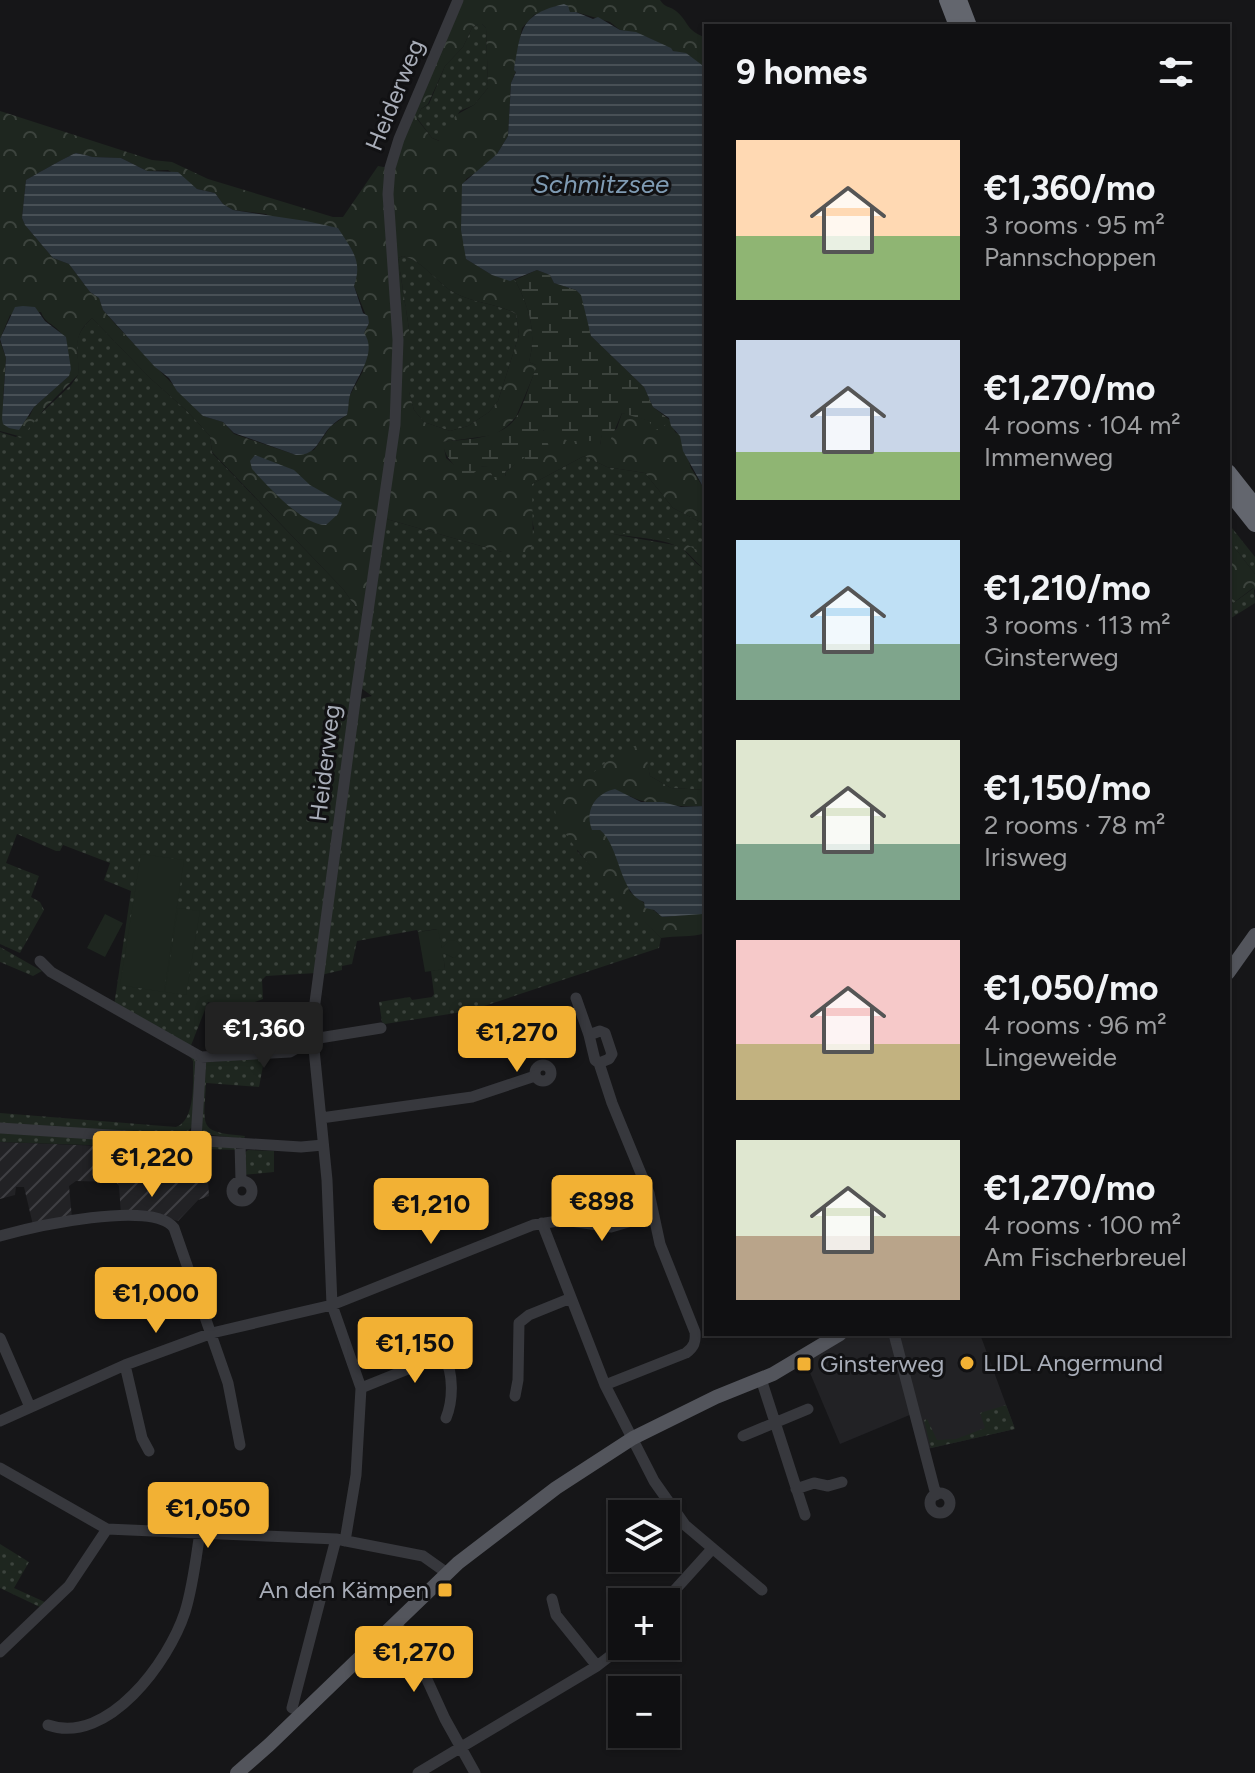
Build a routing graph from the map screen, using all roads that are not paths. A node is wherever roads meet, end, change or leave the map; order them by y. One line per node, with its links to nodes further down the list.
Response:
1 (458, 0): 16 (street, Heiderweg)
2 (947, 0): 4 (highway)
3 (959, 0): 5 (highway)
4 (956, 24)
5 (968, 24)
6 (1230, 475): 8 (highway)
7 (1230, 493): 9 (highway)
8 (1255, 506)
9 (1255, 524)
10 (1255, 938): 12 (main road)
11 (40, 961): 17 (street)
12 (1230, 971)
13 (576, 998): 15 (street)
14 (381, 1028): 16 (street)
15 (589, 1035): 18 (street); 18 (street)
16 (313, 1039): 17 (street); 20 (street, Heiderweg)
17 (201, 1057): 22 (street)
18 (599, 1063): 26 (street)
19 (535, 1076): 20 (street)
20 (321, 1118): 24 (street, Heiderweg)
21 (0, 1128): 22 (street)
22 (196, 1140): 23 (street)
23 (240, 1143): 24 (street); 25 (street)
24 (323, 1145): 30 (street, Heiderweg)
25 (241, 1181)
26 (652, 1215): 27 (street); 37 (street)
27 (542, 1223): 29 (street); 30 (street)
28 (0, 1236): 31 (street)
29 (571, 1298): 37 (street); 39 (street)
30 (332, 1305): 31 (street); 38 (street, Heiderweg)
31 (212, 1333): 35 (street); 47 (street)
32 (836, 1336): 36 (main road)
33 (895, 1336): 52 (street)
34 (0, 1338): 40 (street)
35 (125, 1365): 40 (street); 48 (street)
36 (761, 1379): 44 (street); 46 (main road)
37 (605, 1385): 46 (street)
38 (361, 1388): 42 (street); 56 (street, Heiderweg)
39 (515, 1396)
40 (30, 1407): 43 (street)
41 (808, 1409): 44 (street)
42 (446, 1418)
43 (0, 1421)
44 (776, 1423): 45 (street); 51 (street)
45 (743, 1436)
46 (633, 1438): 57 (street); 58 (main road)
47 (240, 1445)
48 (149, 1451)
49 (0, 1468): 54 (street)
50 (842, 1482): 51 (street)
51 (796, 1489): 53 (street)
52 (936, 1495)
53 (805, 1515)
54 (107, 1529): 55 (street); 63 (street)
55 (200, 1532): 56 (street); 67 (street)
56 (341, 1540): 58 (street); 66 (street, Heiderweg)
57 (712, 1549): 59 (street); 60 (street)
58 (447, 1573): 62 (main road)
59 (677, 1588)
60 (762, 1590)
61 (552, 1599): 65 (street)
62 (395, 1623): 68 (street); 69 (main road)
63 (0, 1652)
64 (608, 1658): 65 (street)
65 (597, 1666): 68 (street)
66 (292, 1708)
67 (48, 1725)
68 (460, 1747): 70 (street); 71 (street)
69 (237, 1773)
70 (418, 1773)
71 (475, 1773)

